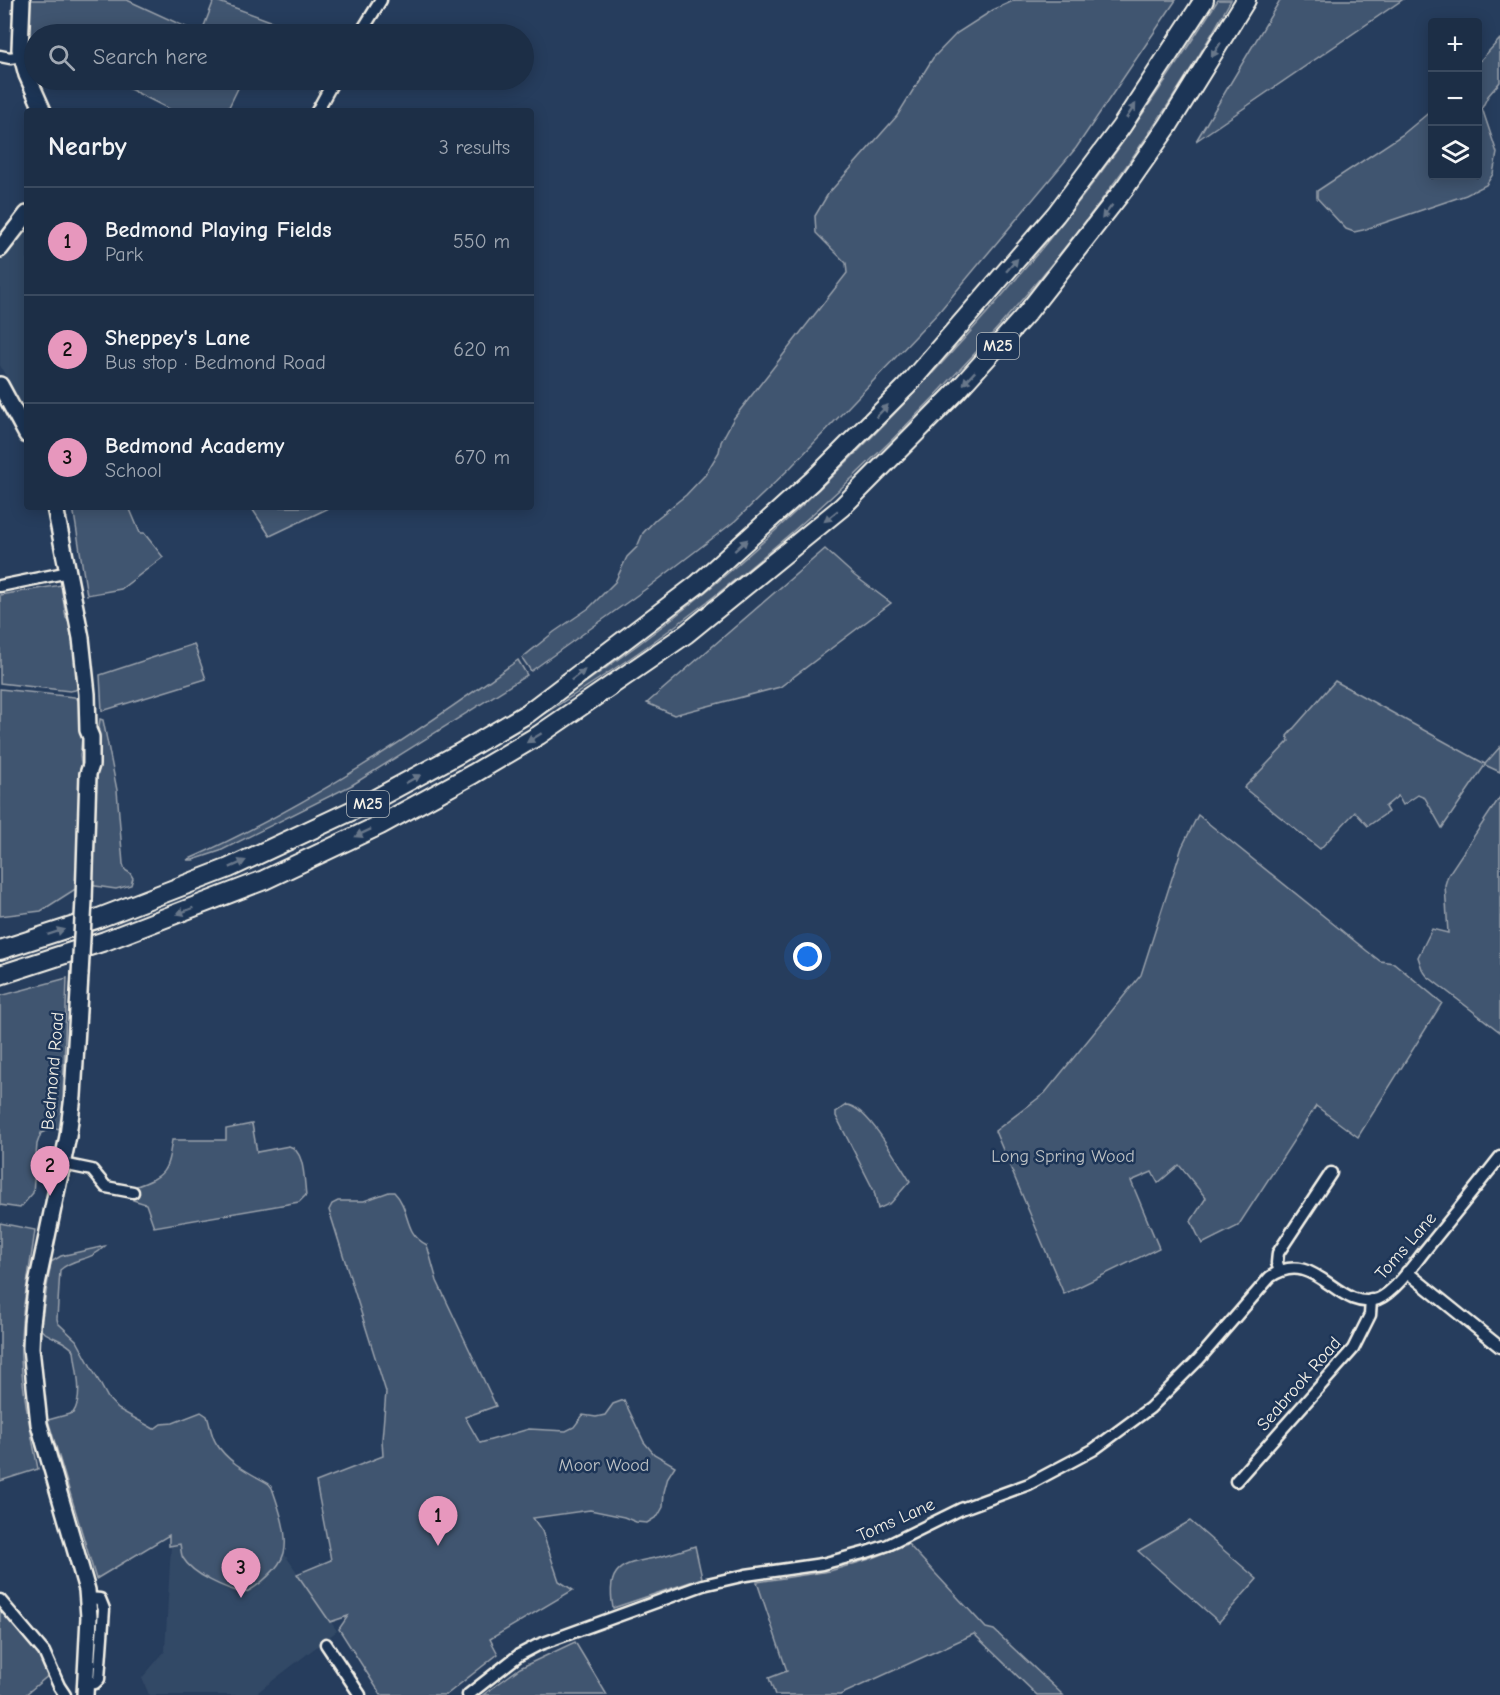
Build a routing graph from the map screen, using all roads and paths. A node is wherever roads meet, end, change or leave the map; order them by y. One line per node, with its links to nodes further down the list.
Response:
1 (22, 0): 7 (street)
2 (381, 0): 5 (street)
3 (1204, 0): 20 (highway, M25, one-way to 3)
4 (1246, 0): 21 (highway, M25, one-way to 21)
5 (366, 24)
6 (0, 56): 7 (street)
7 (21, 56): 8 (street)
8 (24, 64)
9 (35, 90): 11 (street)
10 (329, 90): 12 (street)
11 (42, 108)
12 (320, 108)
13 (24, 218): 14 (street)
14 (0, 249)
15 (0, 385): 16 (street)
16 (24, 429)
17 (56, 510): 18 (street, Bedmond Road)
18 (69, 572): 19 (street); 23 (street, Bedmond Road, bridge)
19 (0, 586)
20 (0, 950)
21 (0, 975)
22 (1500, 1157): 27 (street, Toms Lane)
23 (63, 1164): 25 (street); 33 (street, Bedmond Road)
24 (1331, 1173): 26 (street)
25 (133, 1192)
26 (1280, 1271): 28 (street, Toms Lane); 36 (street, Toms Lane)
27 (1407, 1272): 28 (street, Toms Lane); 29 (street)
28 (1371, 1300): 30 (street, Seabrook Road)
29 (1500, 1347)
30 (1236, 1481)
31 (0, 1600): 34 (street)
32 (326, 1644): 35 (street)
33 (85, 1689)
34 (65, 1695)
35 (360, 1695)
36 (468, 1695)

